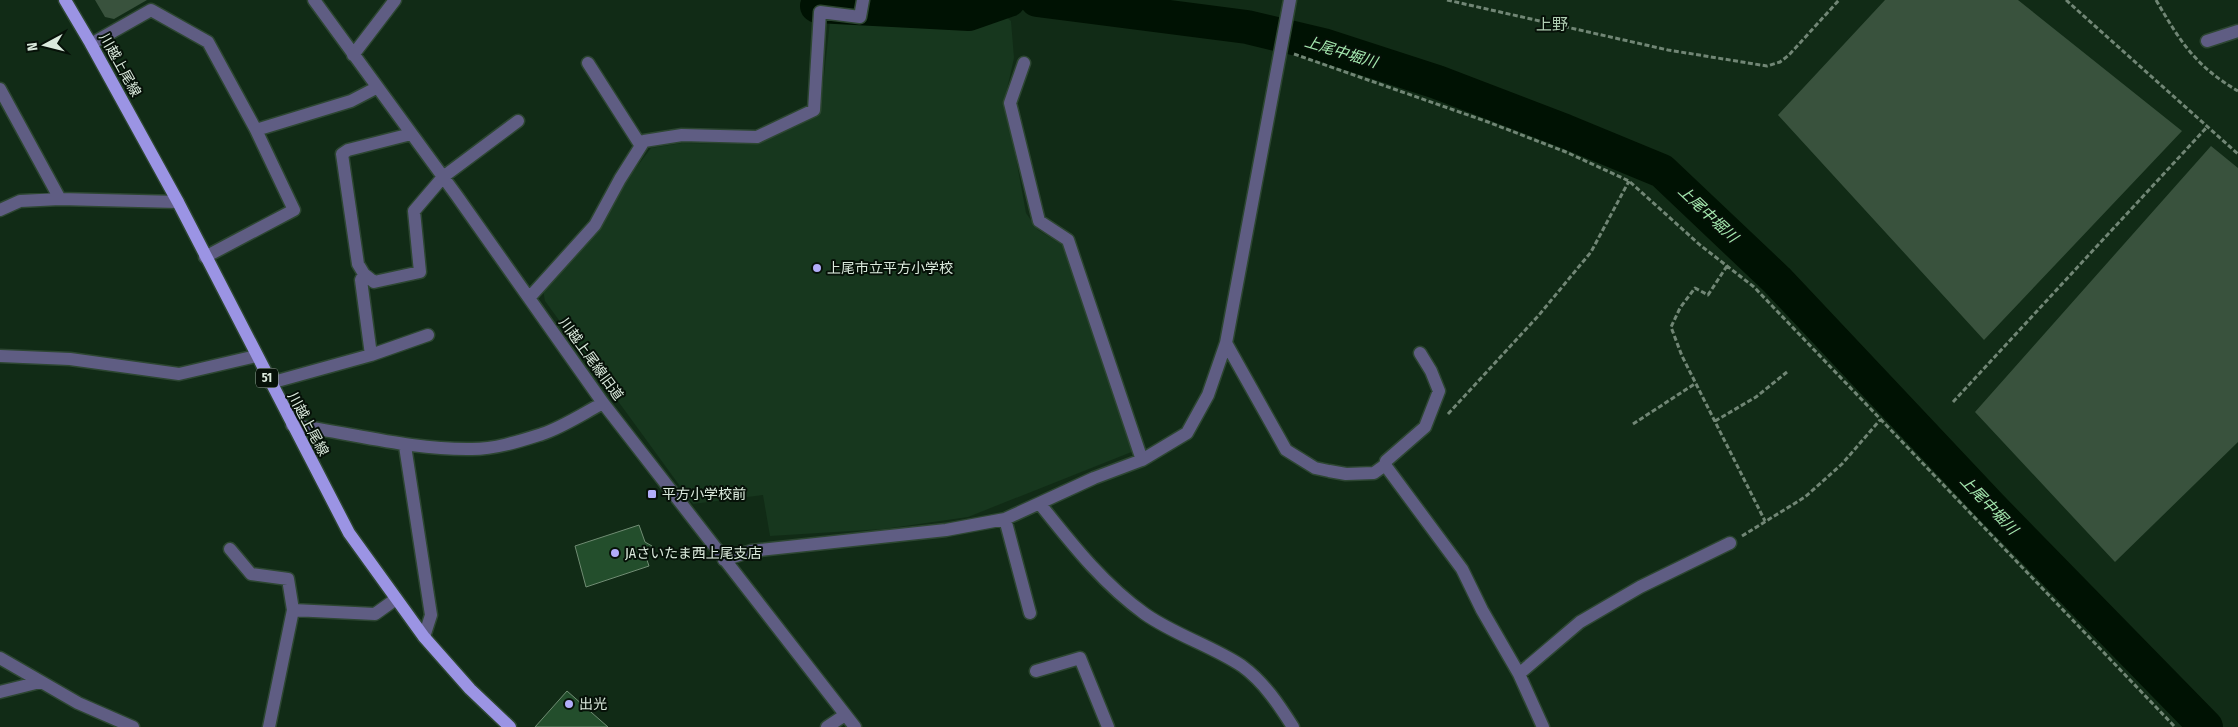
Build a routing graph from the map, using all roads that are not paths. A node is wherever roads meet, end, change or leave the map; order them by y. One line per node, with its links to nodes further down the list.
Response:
1 (65, 0): 8 (main road, 川越上尾線 / 51)
2 (314, 0): 9 (street, 川越上尾線旧道)
3 (395, 0): 9 (street)
4 (863, 0): 17 (street)
5 (1290, 0): 26 (street)
6 (2238, 31): 7 (street)
7 (2207, 41)
8 (91, 44): 15 (street); 20 (main road, 川越上尾線 / 51)
9 (353, 55): 12 (street, 川越上尾線旧道)
10 (588, 63): 17 (street)
11 (1024, 63): 35 (street)
12 (376, 88): 15 (street); 16 (street, 川越上尾線旧道)
13 (0, 89): 19 (street)
14 (518, 121): 18 (street)
15 (256, 130): 22 (street)
16 (411, 134): 18 (street, 川越上尾線旧道); 23 (street)
17 (641, 146): 24 (street)
18 (443, 177): 23 (street); 24 (street, 川越上尾線旧道)
19 (60, 199): 20 (street); 21 (street)
20 (178, 202): 22 (main road, 川越上尾線 / 51)
21 (0, 210)
22 (205, 257): 30 (main road, 川越上尾線 / 51)
23 (364, 274): 28 (street)
24 (529, 298): 32 (street, 川越上尾線旧道)
25 (428, 335): 28 (street)
26 (1226, 343): 35 (street); 36 (street)
27 (1420, 353): 36 (street)
28 (371, 355): 31 (street)
29 (0, 356): 30 (street)
30 (256, 356): 31 (main road, 川越上尾線 / 51)
31 (270, 383): 33 (main road, 川越上尾線 / 51)
32 (603, 403): 34 (street); 41 (street, 川越上尾線旧道)
33 (292, 425): 34 (street); 42 (main road, 川越上尾線 / 51)
34 (405, 446): 45 (street)
35 (1142, 460): 37 (street)
36 (1385, 466): 48 (street)
37 (1040, 504): 38 (street); 58 (street)
38 (1005, 519): 41 (street); 44 (street)
39 (1730, 543): 48 (street)
40 (230, 549): 43 (street)
41 (724, 560): 51 (street, 川越上尾線旧道)
42 (396, 599): 43 (street); 45 (main road, 川越上尾線 / 51)
43 (292, 610): 53 (street)
44 (1030, 613)
45 (424, 637): 54 (main road, 川越上尾線 / 51)
46 (0, 658): 49 (street)
47 (1036, 671): 57 (street)
48 (1519, 674): 59 (street)
49 (40, 682): 50 (street); 52 (street)
50 (0, 692)
51 (846, 715): 55 (street); 56 (street, 川越上尾線旧道)
52 (133, 727)
53 (269, 727)
54 (510, 727)
55 (827, 727)
56 (855, 727)
57 (1108, 727)
58 (1293, 727)
59 (1543, 727)

